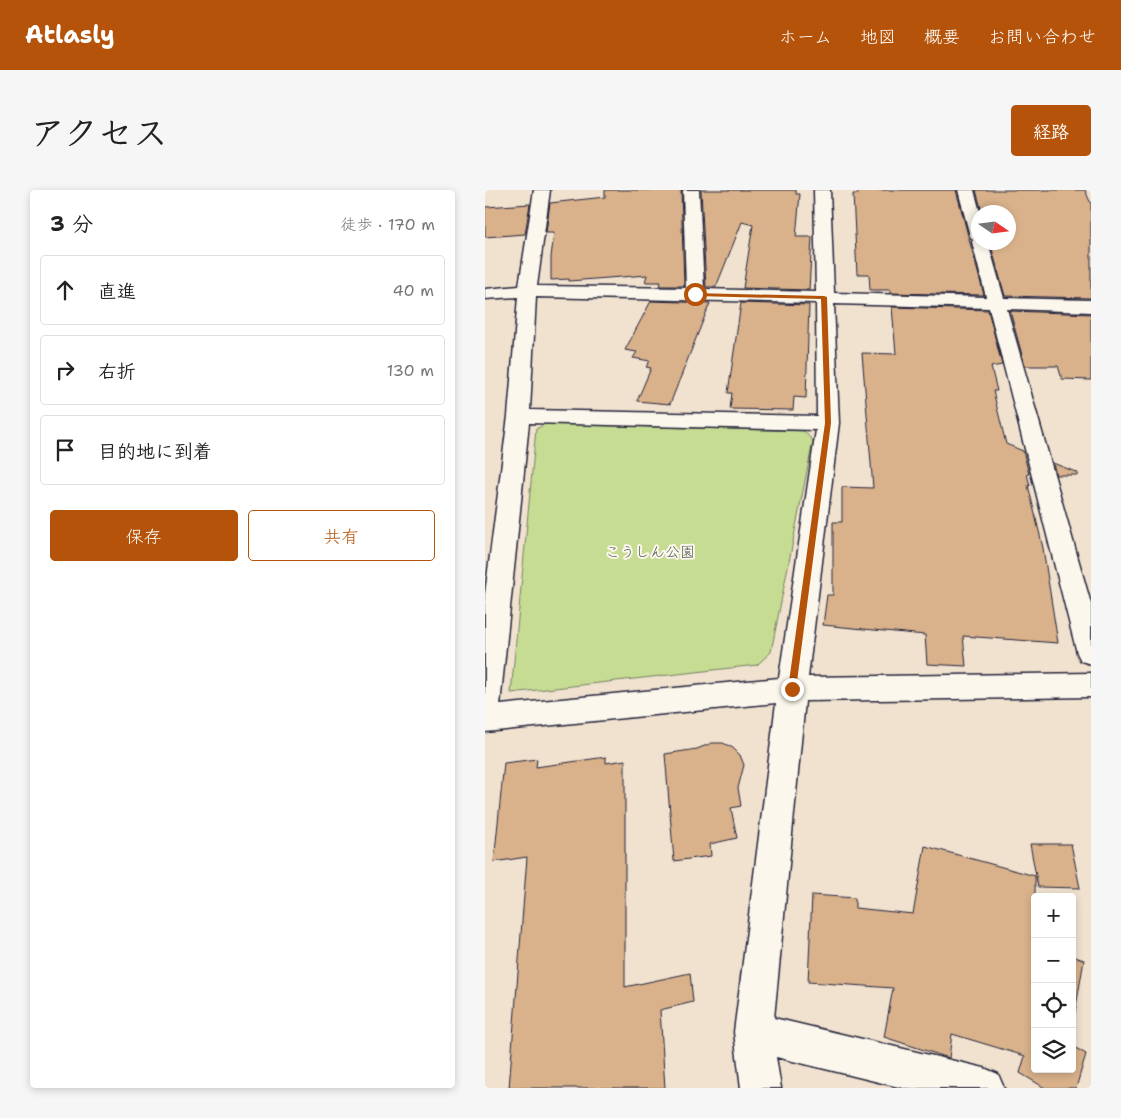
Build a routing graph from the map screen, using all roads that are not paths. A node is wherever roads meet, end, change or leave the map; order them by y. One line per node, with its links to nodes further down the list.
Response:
1 (541, 190): 7 (street)
2 (691, 190): 9 (street)
3 (822, 190): 10 (street)
4 (966, 190): 5 (street)
5 (971, 208)
6 (982, 250): 11 (street)
7 (527, 291): 8 (street); 9 (street); 13 (street)
8 (485, 294)
9 (695, 294): 10 (street)
10 (824, 297): 11 (street); 14 (street)
11 (997, 303): 12 (street); 15 (street)
12 (1091, 306)
13 (519, 416): 14 (street); 18 (street)
14 (828, 423): 17 (street)
15 (1091, 653)
16 (1091, 685): 17 (street)
17 (792, 689): 19 (street); 20 (street)
18 (485, 706)
19 (485, 719)
20 (753, 1032): 21 (street); 22 (street)
21 (761, 1088)
22 (984, 1088)

